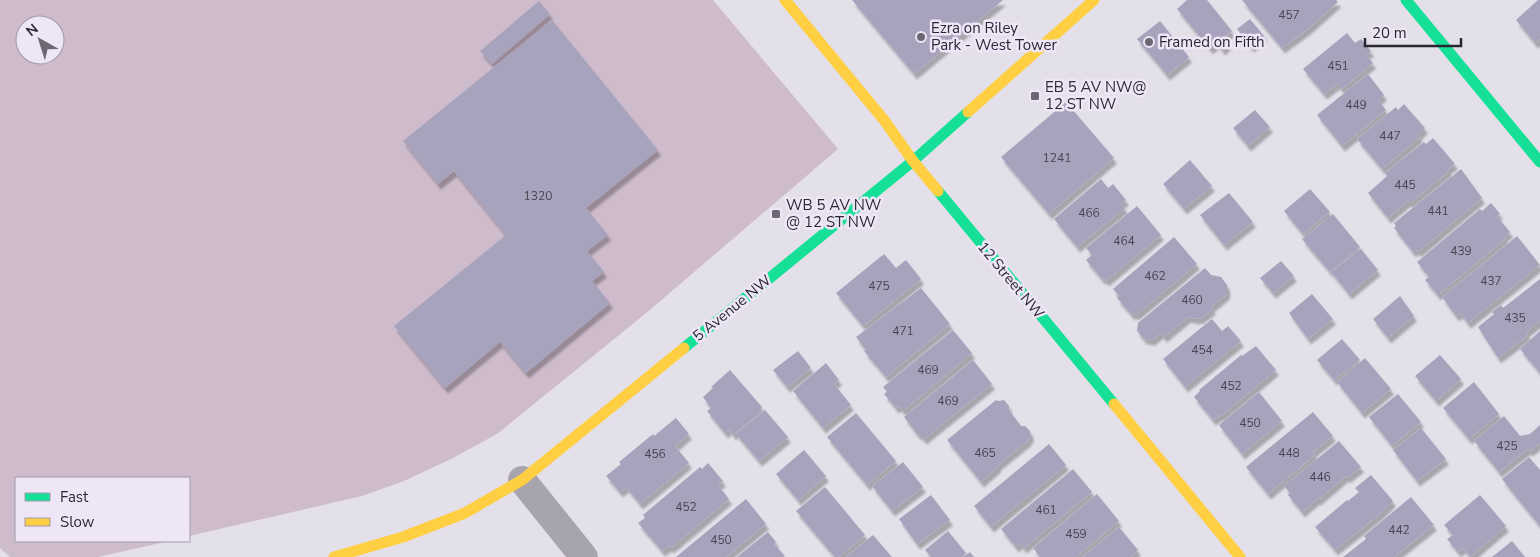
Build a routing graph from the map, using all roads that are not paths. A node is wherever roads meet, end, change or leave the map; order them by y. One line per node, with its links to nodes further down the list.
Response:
1 (785, 0): 4 (street, 12 Street NW)
2 (1094, 0): 4 (street, 5 Avenue NW)
3 (1406, 0): 5 (street)
4 (913, 161): 6 (street, 5 Avenue NW); 9 (street, 12 Street NW)
5 (1540, 162)
6 (522, 480): 7 (street, 5 Avenue NW); 8 (street)
7 (334, 557)
8 (584, 557)
9 (1240, 557)

